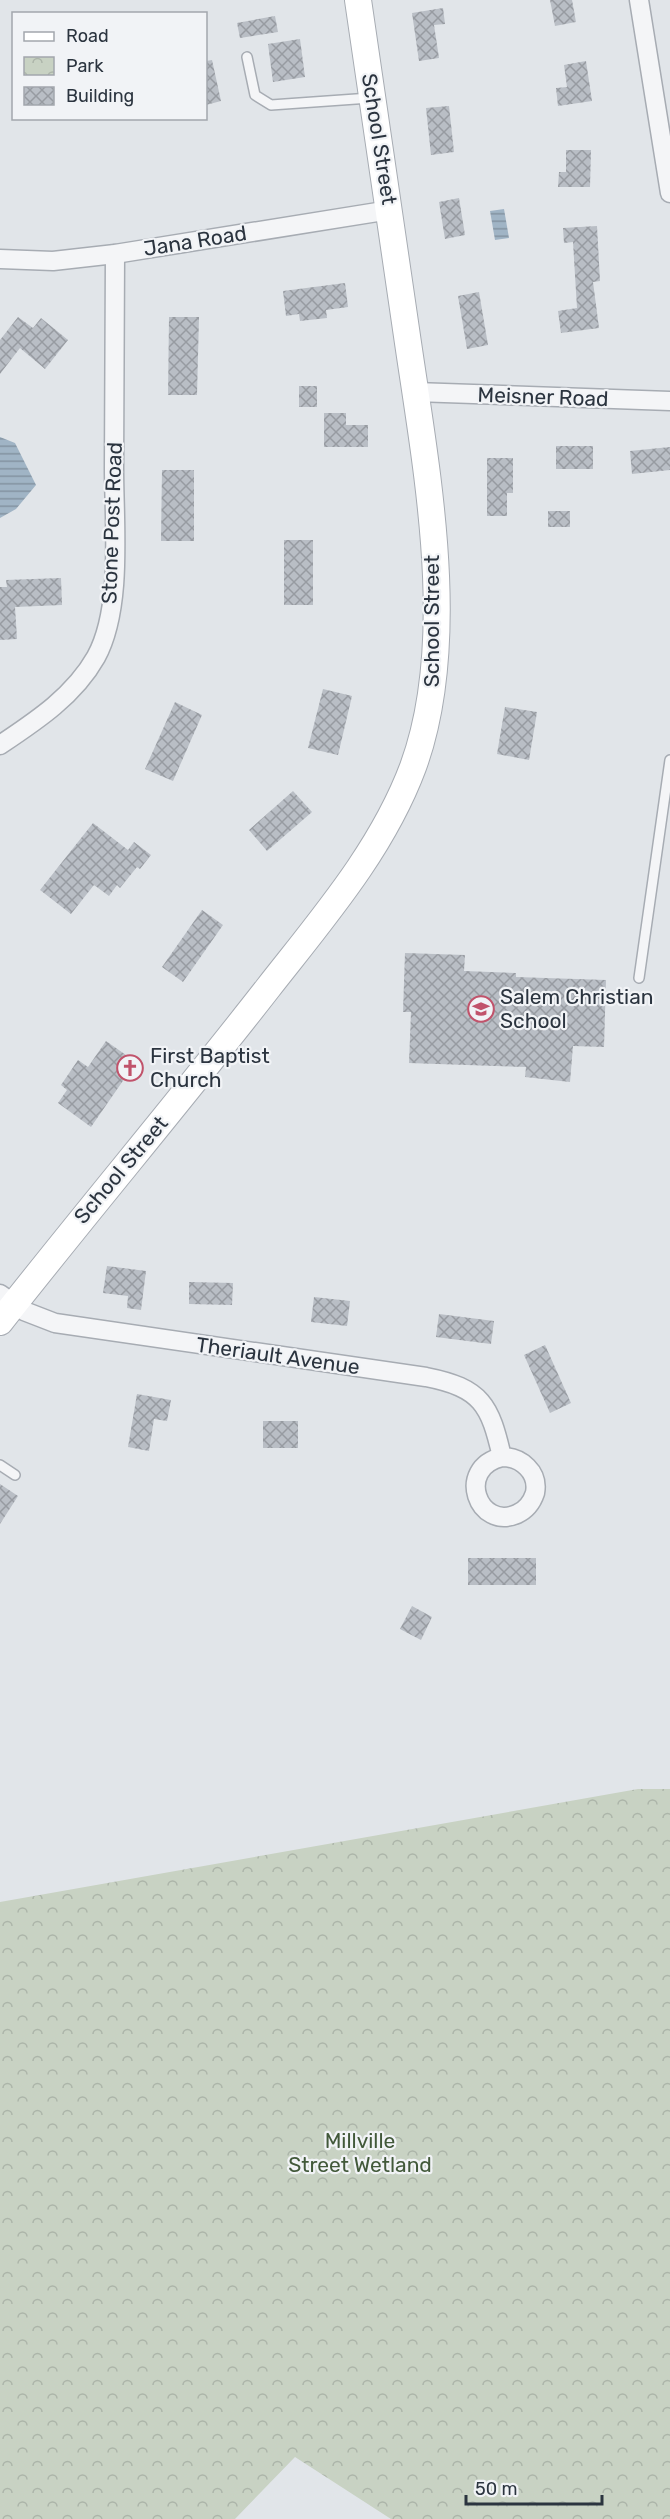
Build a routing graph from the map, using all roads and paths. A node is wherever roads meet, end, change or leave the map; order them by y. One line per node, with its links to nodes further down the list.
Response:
1 (358, 0): 4 (street, School Street)
2 (639, 0): 5 (street)
3 (247, 57): 4 (lane)
4 (373, 98): 6 (street, School Street)
5 (670, 193)
6 (390, 210): 7 (street, Jana Road); 9 (street, School Street)
7 (115, 254): 8 (street, Jana Road); 11 (street, Stone Post Road)
8 (0, 259)
9 (415, 392): 10 (street, Meisner Road); 14 (street, School Street)
10 (670, 401)
11 (0, 745)
12 (670, 760): 13 (lane)
13 (639, 978)
14 (5, 1307): 15 (street, Theriault Avenue)
15 (502, 1456)
16 (0, 1465): 17 (lane)
17 (15, 1475)

